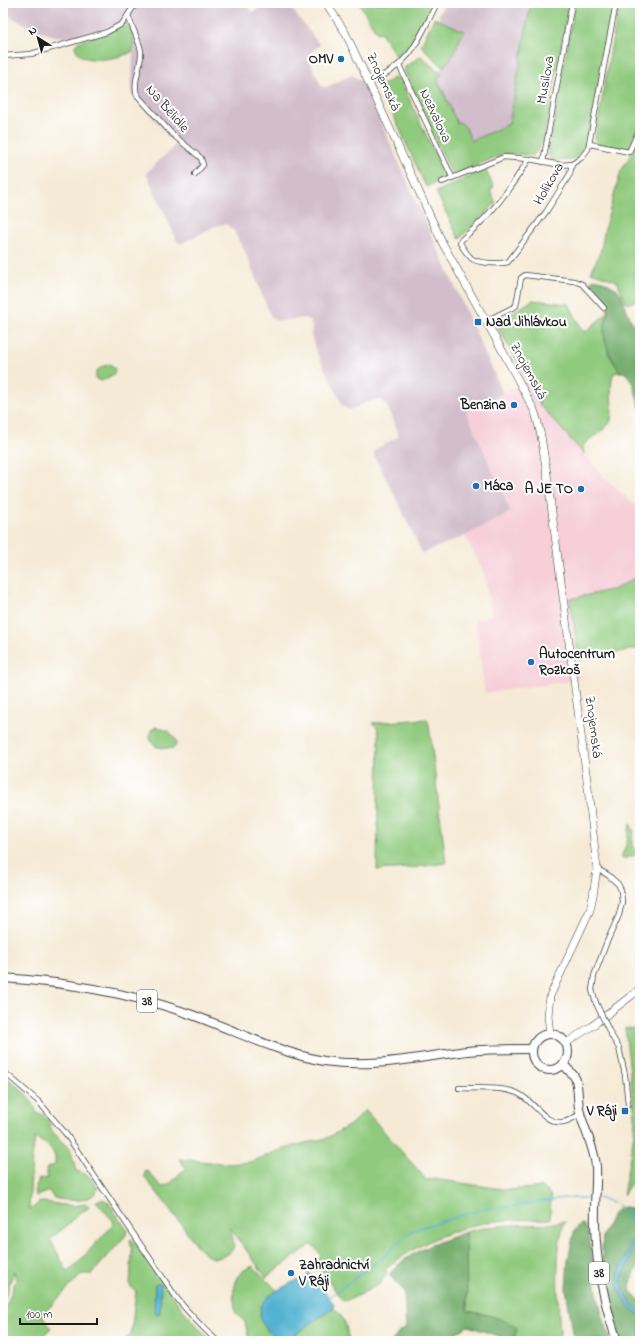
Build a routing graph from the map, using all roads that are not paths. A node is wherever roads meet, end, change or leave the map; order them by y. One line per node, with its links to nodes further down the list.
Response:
1 (136, 3): 6 (street)
2 (326, 3): 9 (main road, Znojemská)
3 (437, 3): 8 (street)
4 (572, 3): 13 (street, Musilova)
5 (616, 3): 11 (street, Holíkova)
6 (128, 15): 7 (street); 15 (street, Na Bělidle)
7 (3, 56)
8 (399, 65): 9 (street); 16 (street, Nezvalova)
9 (369, 82): 19 (main road, Znojemská)
10 (640, 128): 11 (street)
11 (590, 144): 14 (street, Holíkova)
12 (529, 159): 13 (street); 14 (street, Holíkova); 16 (street)
13 (543, 162): 14 (street)
14 (572, 164)
15 (195, 174)
16 (452, 177): 17 (street)
17 (442, 182)
18 (604, 308): 19 (street)
19 (486, 322): 20 (main road, Znojemská)
20 (597, 869): 23 (main road, Znojemská); 29 (street, bridge)
21 (3, 978): 25 (main road, 38)
22 (640, 989): 24 (main road)
23 (550, 1034): 24 (main road); 25 (main road)
24 (566, 1043): 26 (main road)
25 (532, 1049): 26 (main road)
26 (563, 1064): 30 (main road, 38)
27 (3, 1071): 31 (street)
28 (459, 1088): 30 (street)
29 (628, 1104)
30 (580, 1114): 32 (main road, 38)
31 (217, 1341)
32 (617, 1341)

